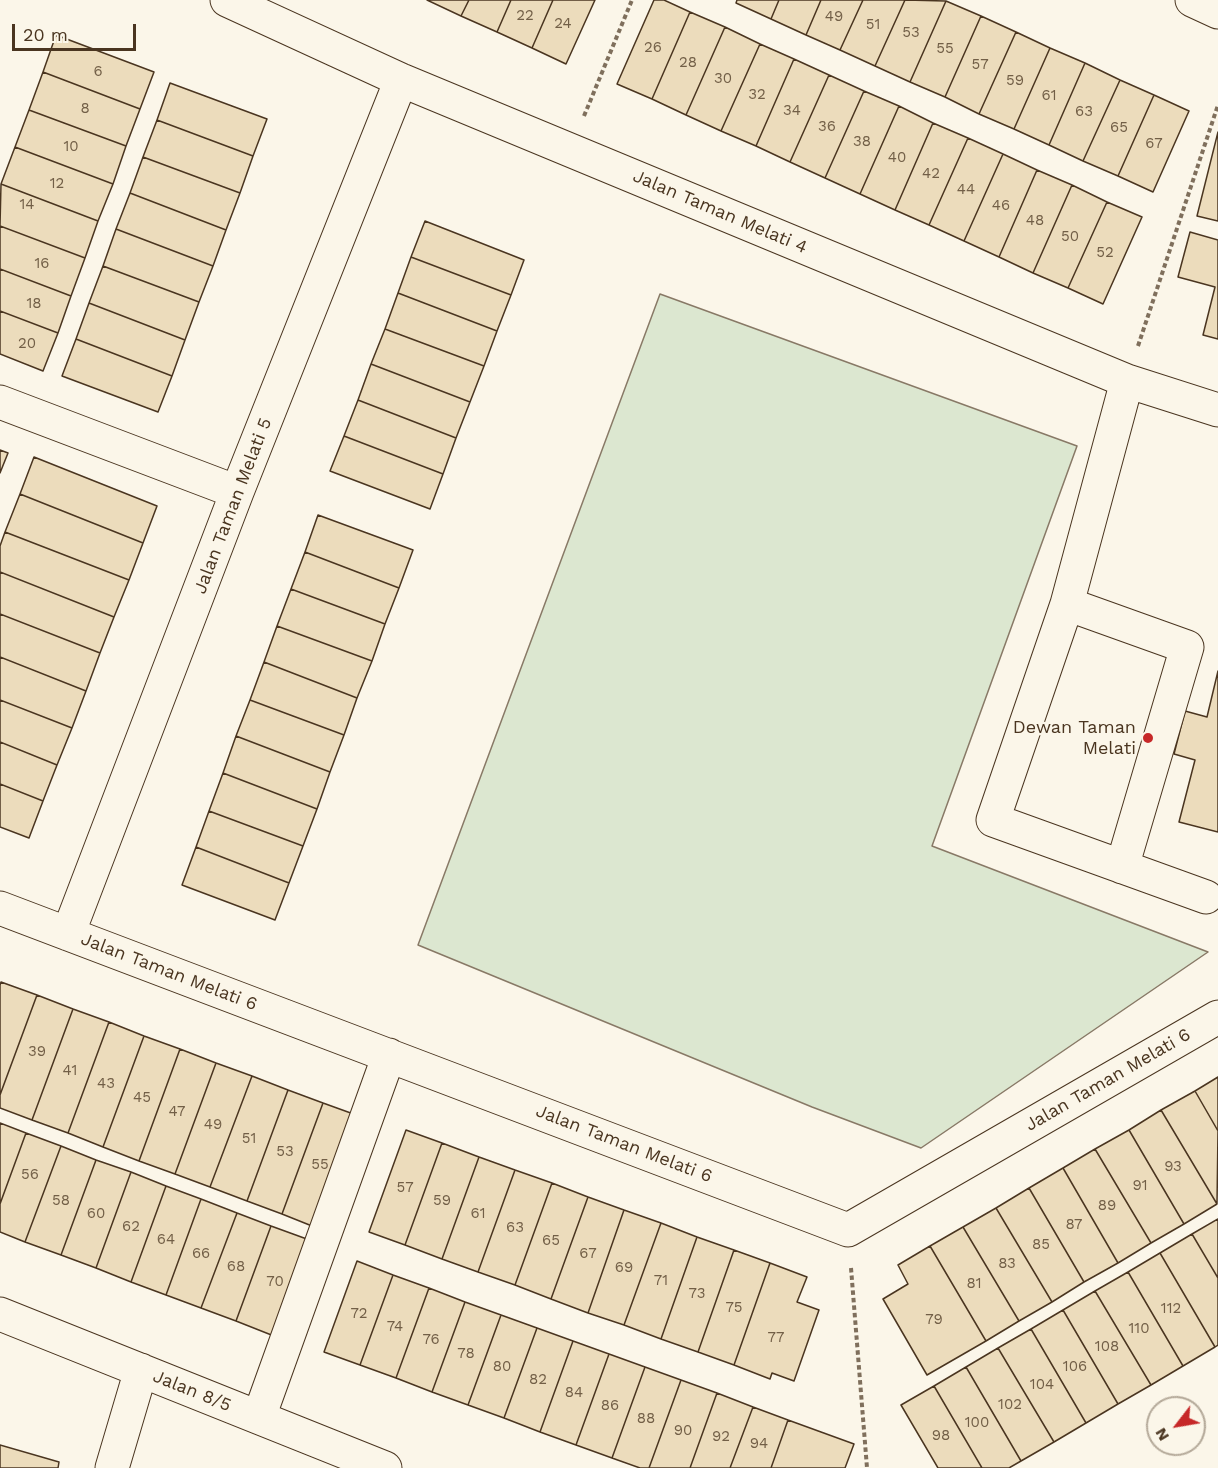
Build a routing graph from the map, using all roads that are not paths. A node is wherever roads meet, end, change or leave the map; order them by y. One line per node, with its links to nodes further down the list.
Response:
1 (227, 0): 4 (street, Jalan Taman Melati 4)
2 (1192, 0): 3 (street)
3 (1218, 12)
4 (401, 80): 5 (street, Jalan Taman Melati 4); 8 (street, Jalan Taman Melati 5)
5 (1126, 381): 7 (street, Jalan Taman Melati 4); 9 (street)
6 (0, 402): 8 (street)
7 (1218, 410)
8 (237, 492): 13 (street, Jalan Taman Melati 5)
9 (1067, 604): 10 (street); 10 (street)
10 (1122, 867): 11 (street)
11 (1206, 897)
12 (0, 908): 13 (street, Jalan Taman Melati 6)
13 (69, 934): 15 (street, Jalan Taman Melati 6)
14 (1218, 1017): 15 (street, Jalan Taman Melati 6)
15 (389, 1055): 18 (street)
16 (0, 1314): 17 (street, Jalan 8/5)
17 (141, 1370): 18 (street, Jalan 8/5); 19 (street)
18 (259, 1418): 20 (street, Jalan 8/5)
19 (112, 1468)
20 (385, 1468)

